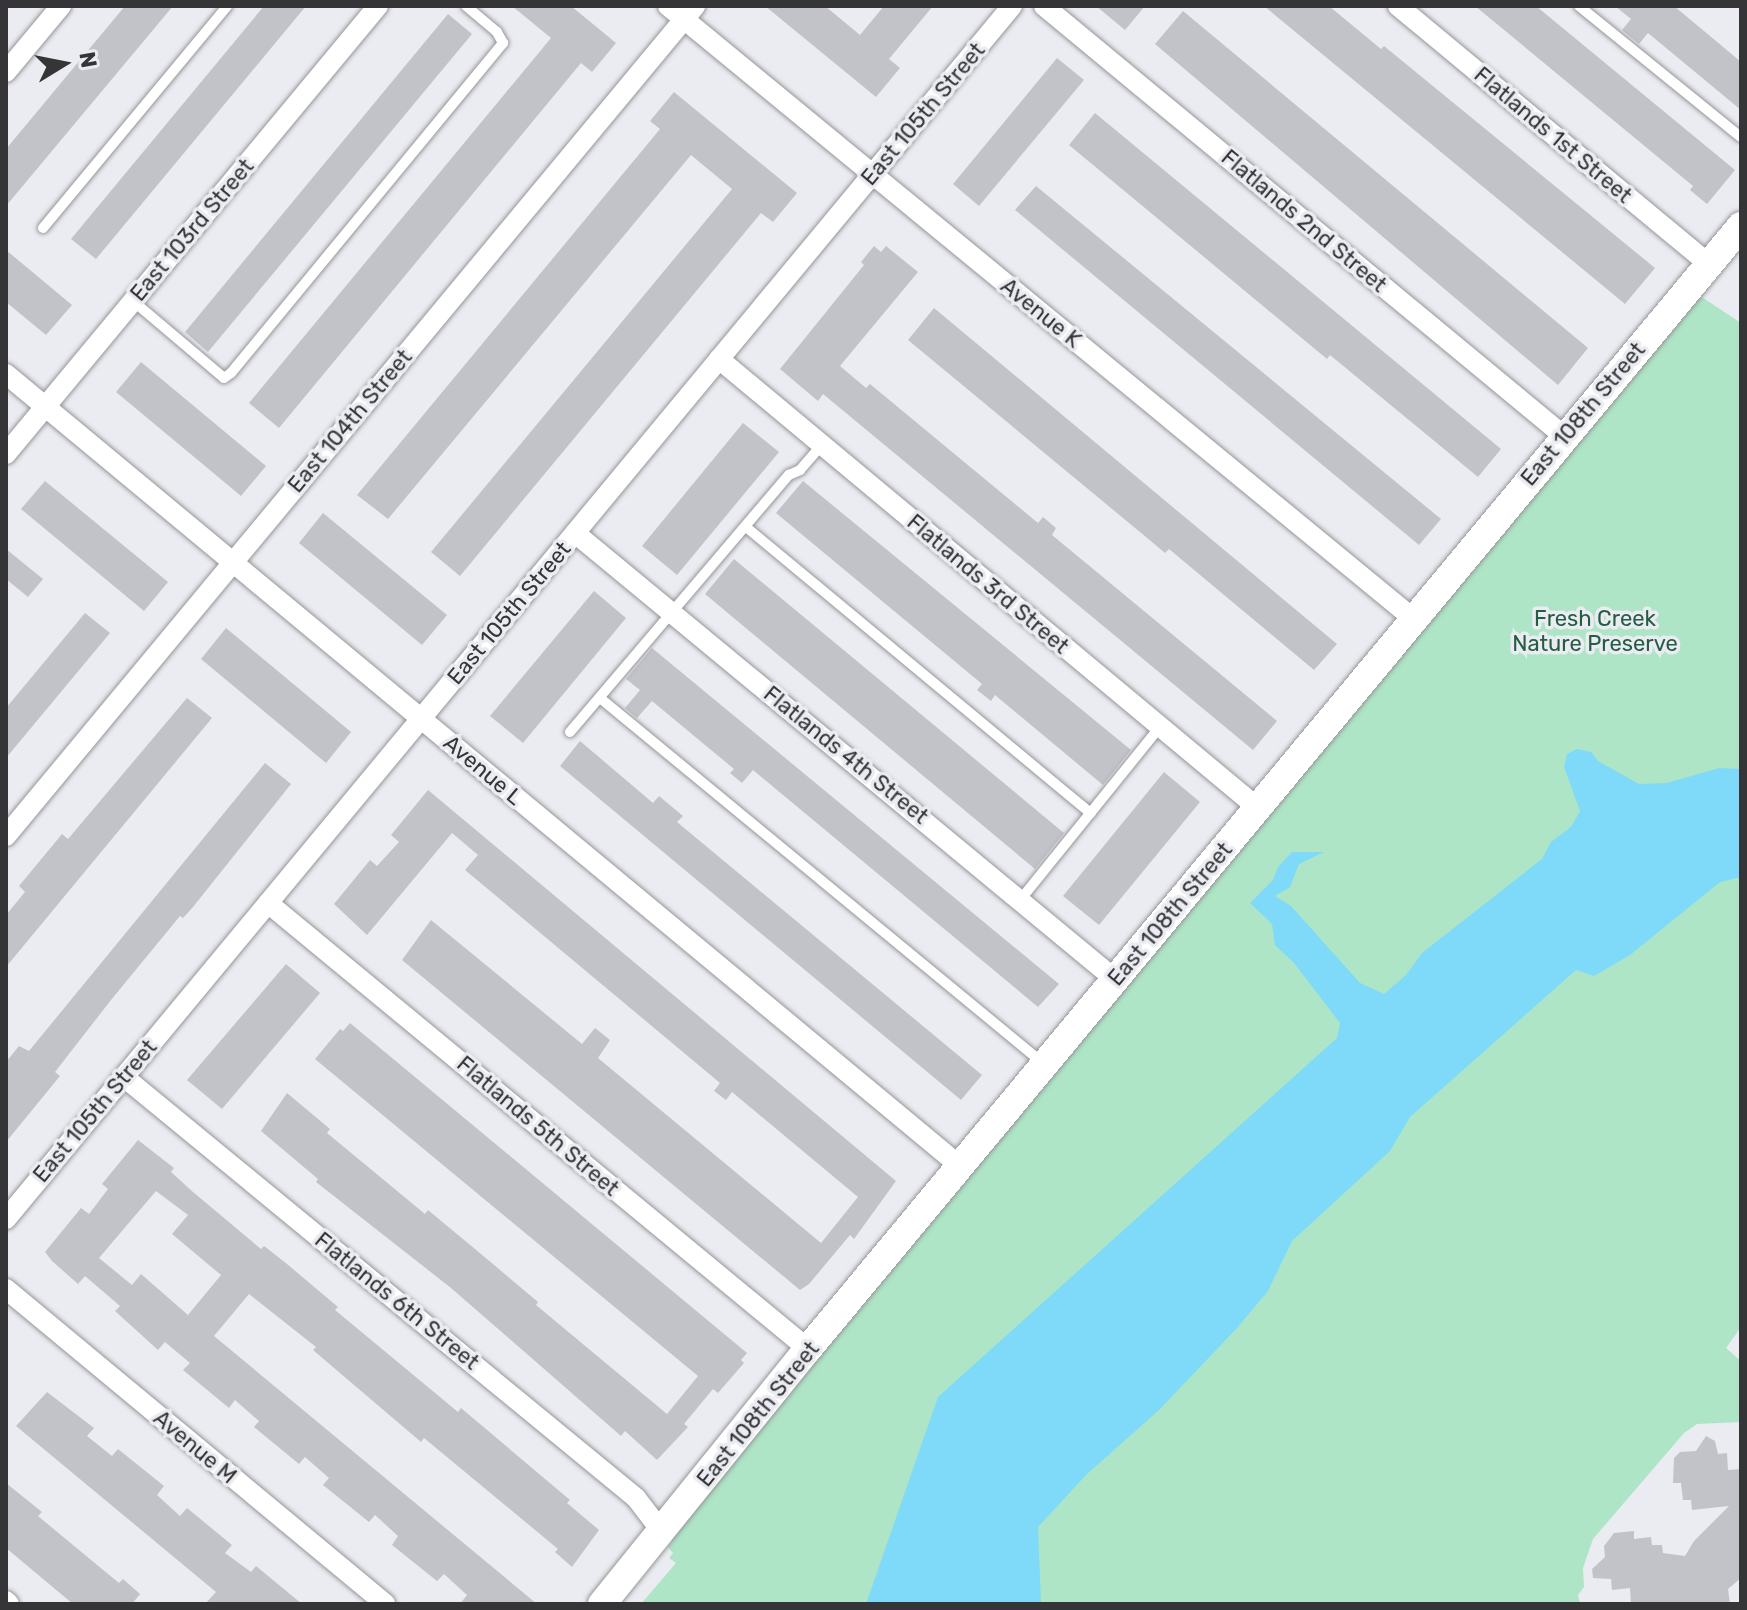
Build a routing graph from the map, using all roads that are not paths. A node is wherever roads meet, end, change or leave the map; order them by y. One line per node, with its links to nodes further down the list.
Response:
1 (61, 6): 11 (street)
2 (227, 6): 15 (lane)
3 (378, 6): 17 (street, East 103rd Street)
4 (466, 6): 17 (lane)
5 (668, 6): 10 (street, Avenue K)
6 (1012, 6): 13 (street, East 105th Street)
7 (1044, 6): 21 (street, Flatlands 2nd Street)
8 (1398, 6): 16 (street, Flatlands 1st Street)
9 (1579, 6): 12 (lane)
10 (690, 13): 13 (street, Avenue K); 26 (street, East 104th Street)
11 (6, 72)
12 (1741, 137)
13 (873, 175): 18 (street, East 105th Street); 28 (street, Avenue K)
14 (1741, 226): 16 (street, East 108th Street)
15 (43, 228)
16 (1709, 264): 21 (street, East 108th Street)
17 (133, 301): 20 (street, East 103rd Street)
18 (719, 359): 22 (street, Flatlands 3rd Street); 25 (street, East 105th Street)
19 (6, 374): 20 (street, Avenue L)
20 (45, 407): 23 (street, East 103rd Street); 26 (street, Avenue L)
21 (1564, 436): 28 (street, East 108th Street)
22 (822, 445): 24 (lane); 31 (street, Flatlands 3rd Street)
23 (6, 454)
24 (746, 527): 27 (lane); 34 (lane)
25 (575, 533): 27 (street, Flatlands 4th Street); 30 (street, East 105th Street)
26 (233, 562): 30 (street, Avenue L); 35 (street, East 104th Street)
27 (673, 614): 29 (lane); 36 (street, Flatlands 4th Street)
28 (1415, 620): 33 (street, East 108th Street)
29 (600, 698): 32 (lane); 39 (lane)
30 (422, 719): 37 (street, East 105th Street); 41 (street, Avenue L)
31 (1160, 727): 33 (street, Flatlands 3rd Street); 34 (lane)
32 (570, 732)
33 (1258, 808): 38 (street, East 108th Street)
34 (1091, 813): 36 (lane)
35 (6, 836)
36 (1021, 899): 38 (street, Flatlands 4th Street)
37 (268, 903): 40 (street, East 105th Street); 44 (street, Flatlands 5th Street)
38 (1116, 980): 39 (street, East 108th Street)
39 (1045, 1065): 41 (street, East 108th Street)
40 (124, 1077): 42 (street, East 105th Street); 45 (street, Flatlands 6th Street)
41 (960, 1166): 44 (street, East 108th Street)
42 (6, 1219)
43 (6, 1289): 46 (street, Avenue M)
44 (808, 1349): 45 (street, East 108th Street)
45 (663, 1533): 47 (street, East 108th Street)
46 (385, 1604)
47 (602, 1604)

